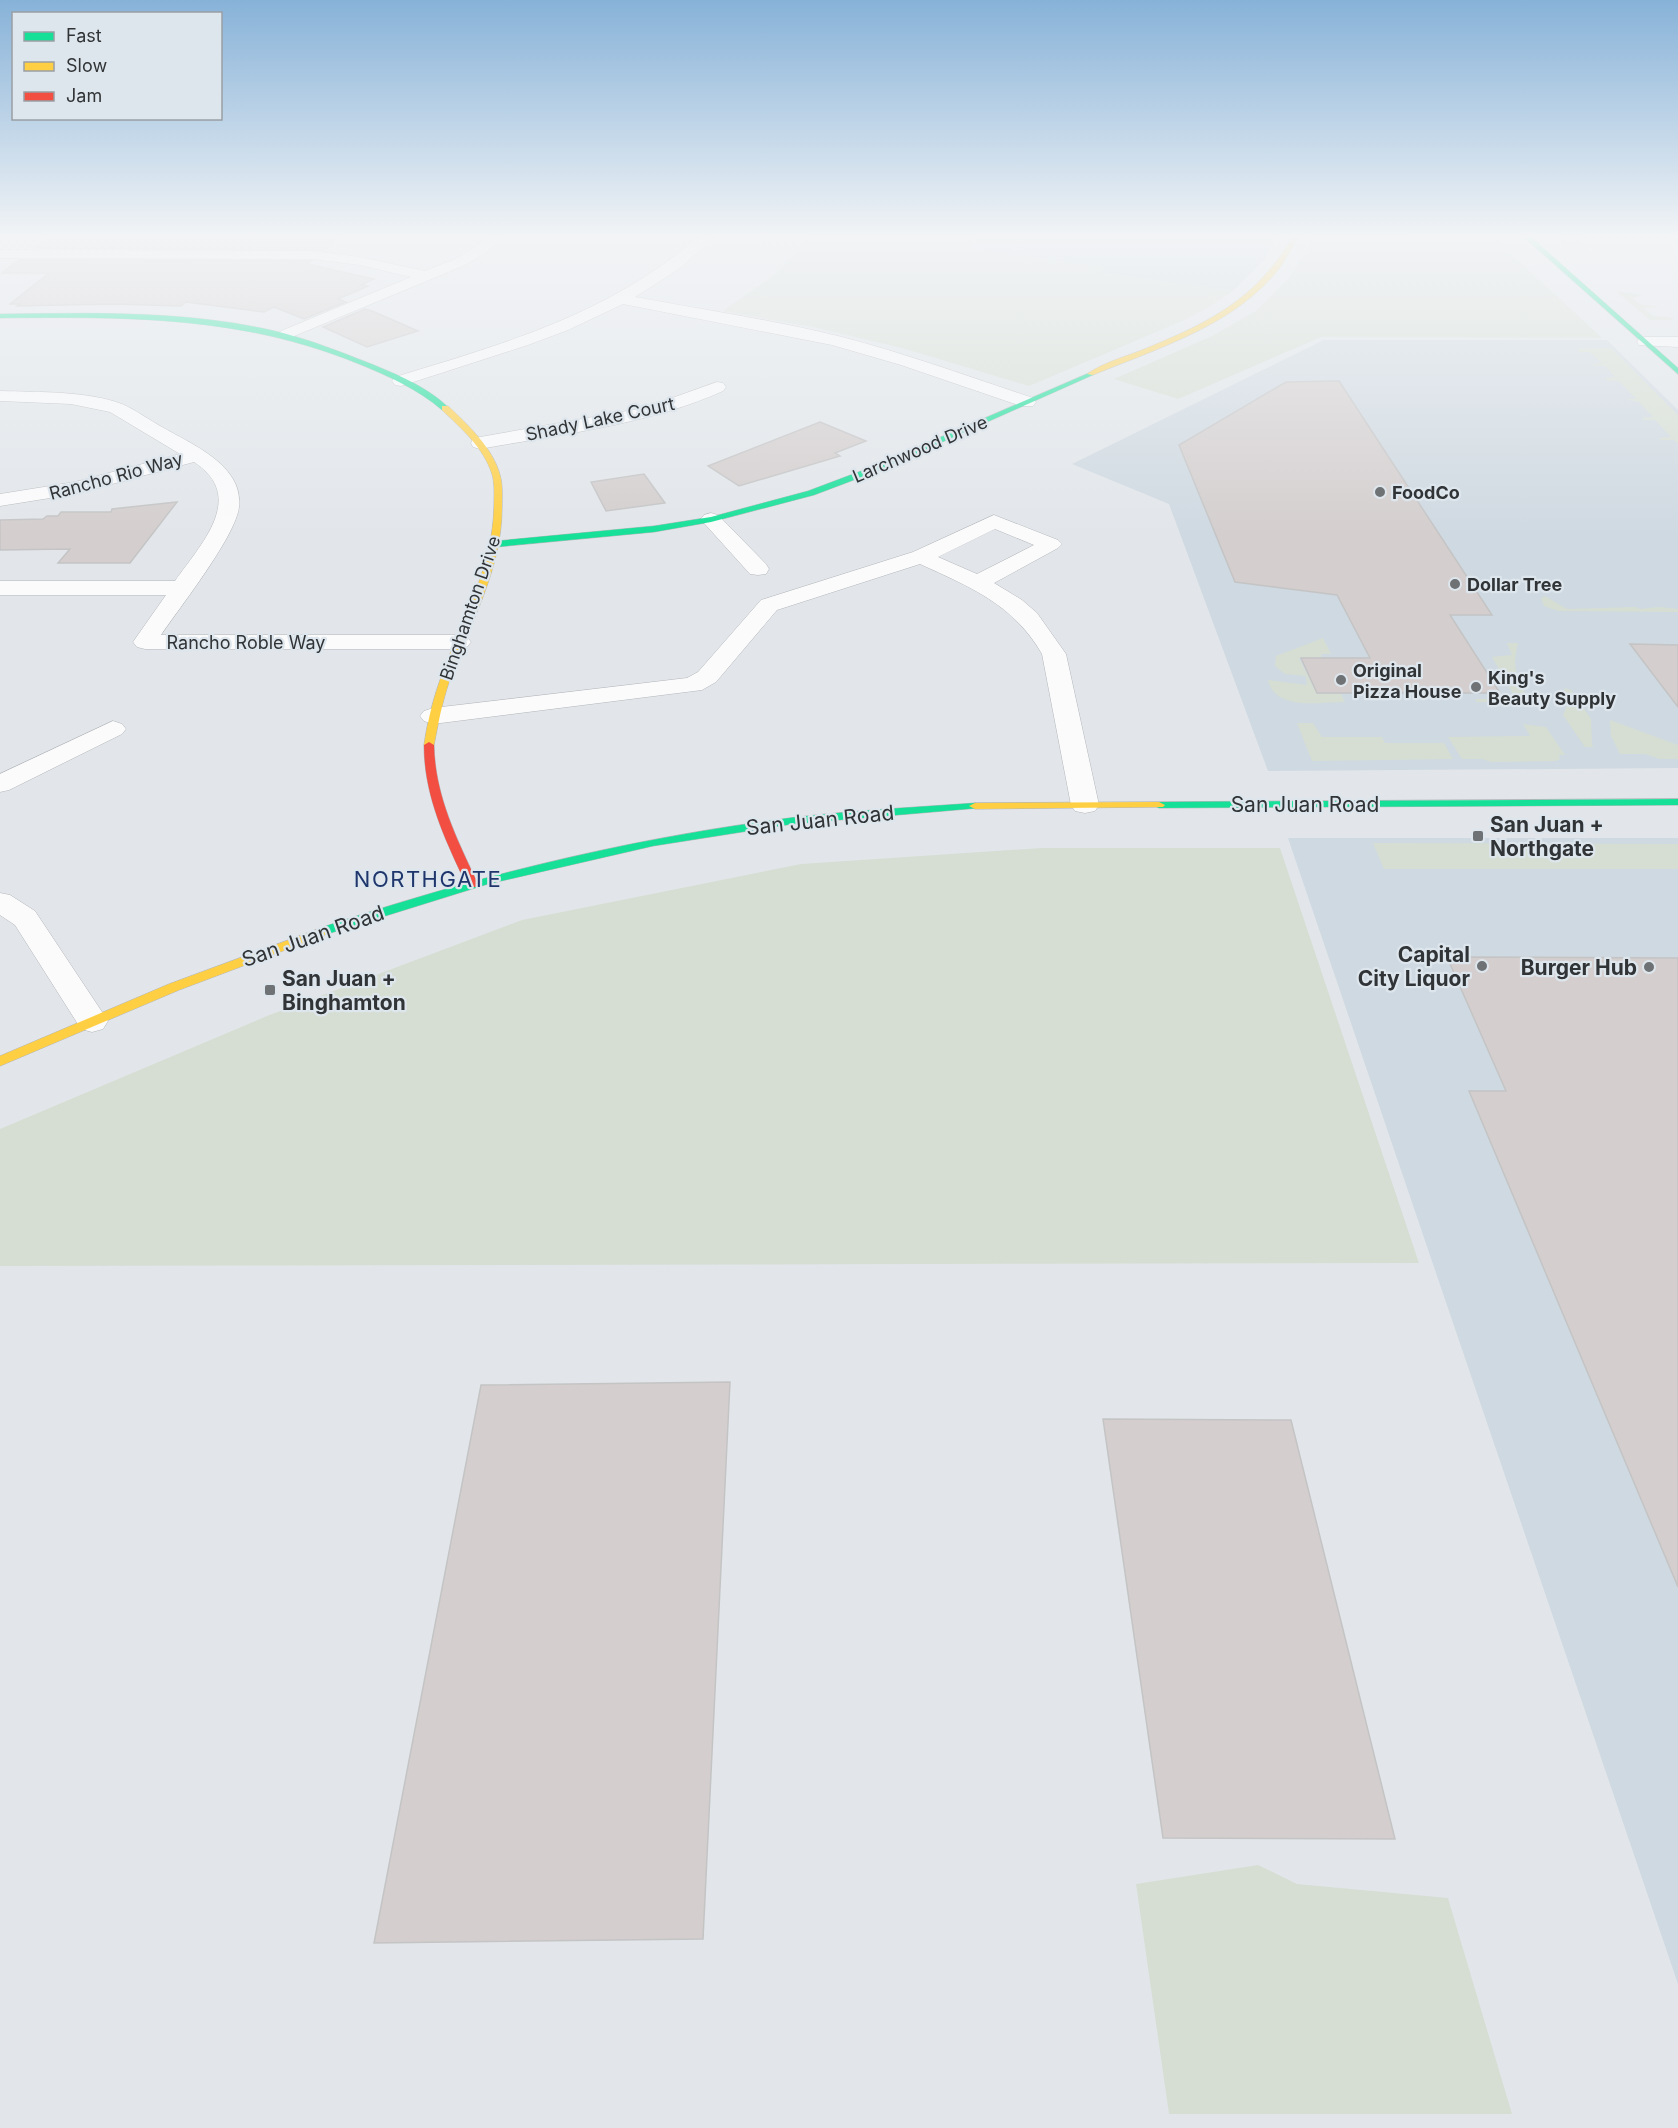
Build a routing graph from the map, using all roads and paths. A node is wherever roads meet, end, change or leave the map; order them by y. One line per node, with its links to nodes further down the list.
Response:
1 (297, 337): 9 (street, Binghamton Drive)
2 (531, 337): 9 (street)
3 (817, 337): 12 (street)
4 (1175, 337): 12 (street, Larchwood Drive)
5 (1640, 337): 6 (street)
6 (1645, 342): 7 (street); 8 (street)
7 (1678, 342)
8 (1678, 372)
9 (401, 381): 13 (street, Binghamton Drive)
10 (717, 387): 13 (street, Shady Lake Court)
11 (0, 396): 14 (street, Rancho Roble Way)
12 (1027, 402): 16 (street, Larchwood Drive)
13 (480, 443): 17 (street, Binghamton Drive)
14 (196, 455): 15 (street, Rancho Rio Way); 22 (street, Rancho Roble Way)
15 (0, 501)
16 (711, 519): 17 (street, Larchwood Drive); 19 (street)
17 (496, 543): 23 (street, Binghamton Drive)
18 (921, 557): 20 (street); 20 (street); 24 (street)
19 (758, 569)
20 (977, 583): 28 (street)
21 (0, 588): 22 (street)
22 (182, 588): 23 (street, Rancho Roble Way)
23 (459, 642): 24 (street, Binghamton Drive)
24 (433, 716): 29 (street, Binghamton Drive)
25 (113, 729): 26 (street)
26 (0, 784)
27 (1678, 802): 28 (street, San Juan Road)
28 (1085, 805): 29 (street, San Juan Road)
29 (472, 884): 31 (street, San Juan Road)
30 (0, 902): 31 (street)
31 (92, 1021): 32 (street, San Juan Road)
32 (0, 1060)

